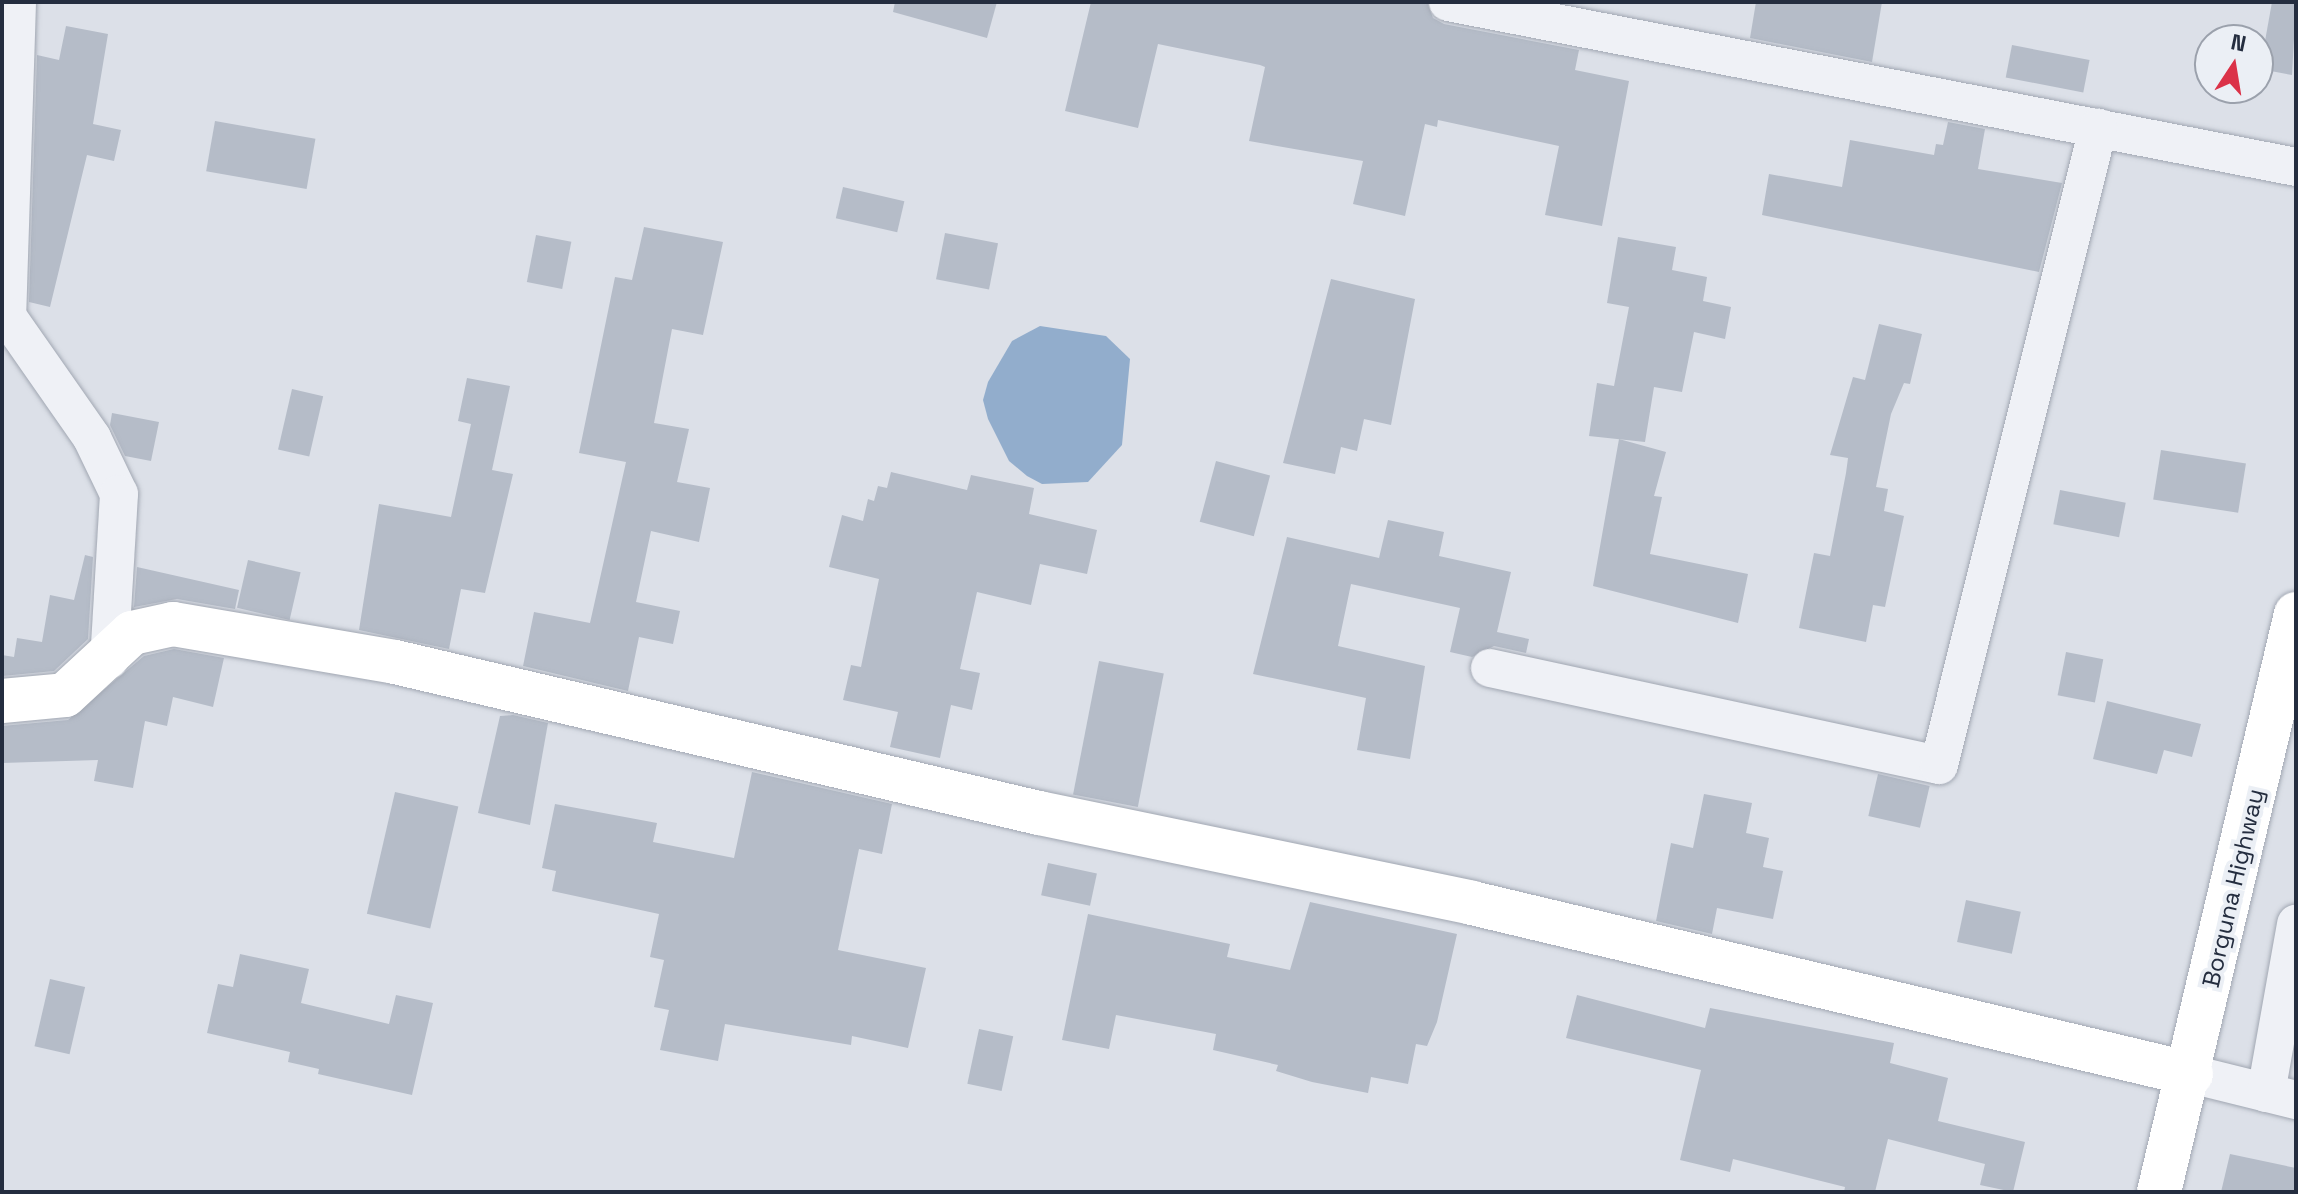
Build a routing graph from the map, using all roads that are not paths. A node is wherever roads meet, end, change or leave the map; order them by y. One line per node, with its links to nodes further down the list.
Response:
1 (17, 2): 6 (street)
2 (1448, 2): 3 (street)
3 (2098, 128): 4 (street); 7 (street)
4 (2296, 167)
5 (2296, 614): 10 (street, Borguna Highway)
6 (109, 660): 8 (street); 10 (street)
7 (1490, 668)
8 (2, 701)
9 (2296, 924): 11 (street)
10 (2191, 1074): 11 (street); 12 (street, Borguna Highway)
11 (2281, 1096)
12 (2163, 1177)

